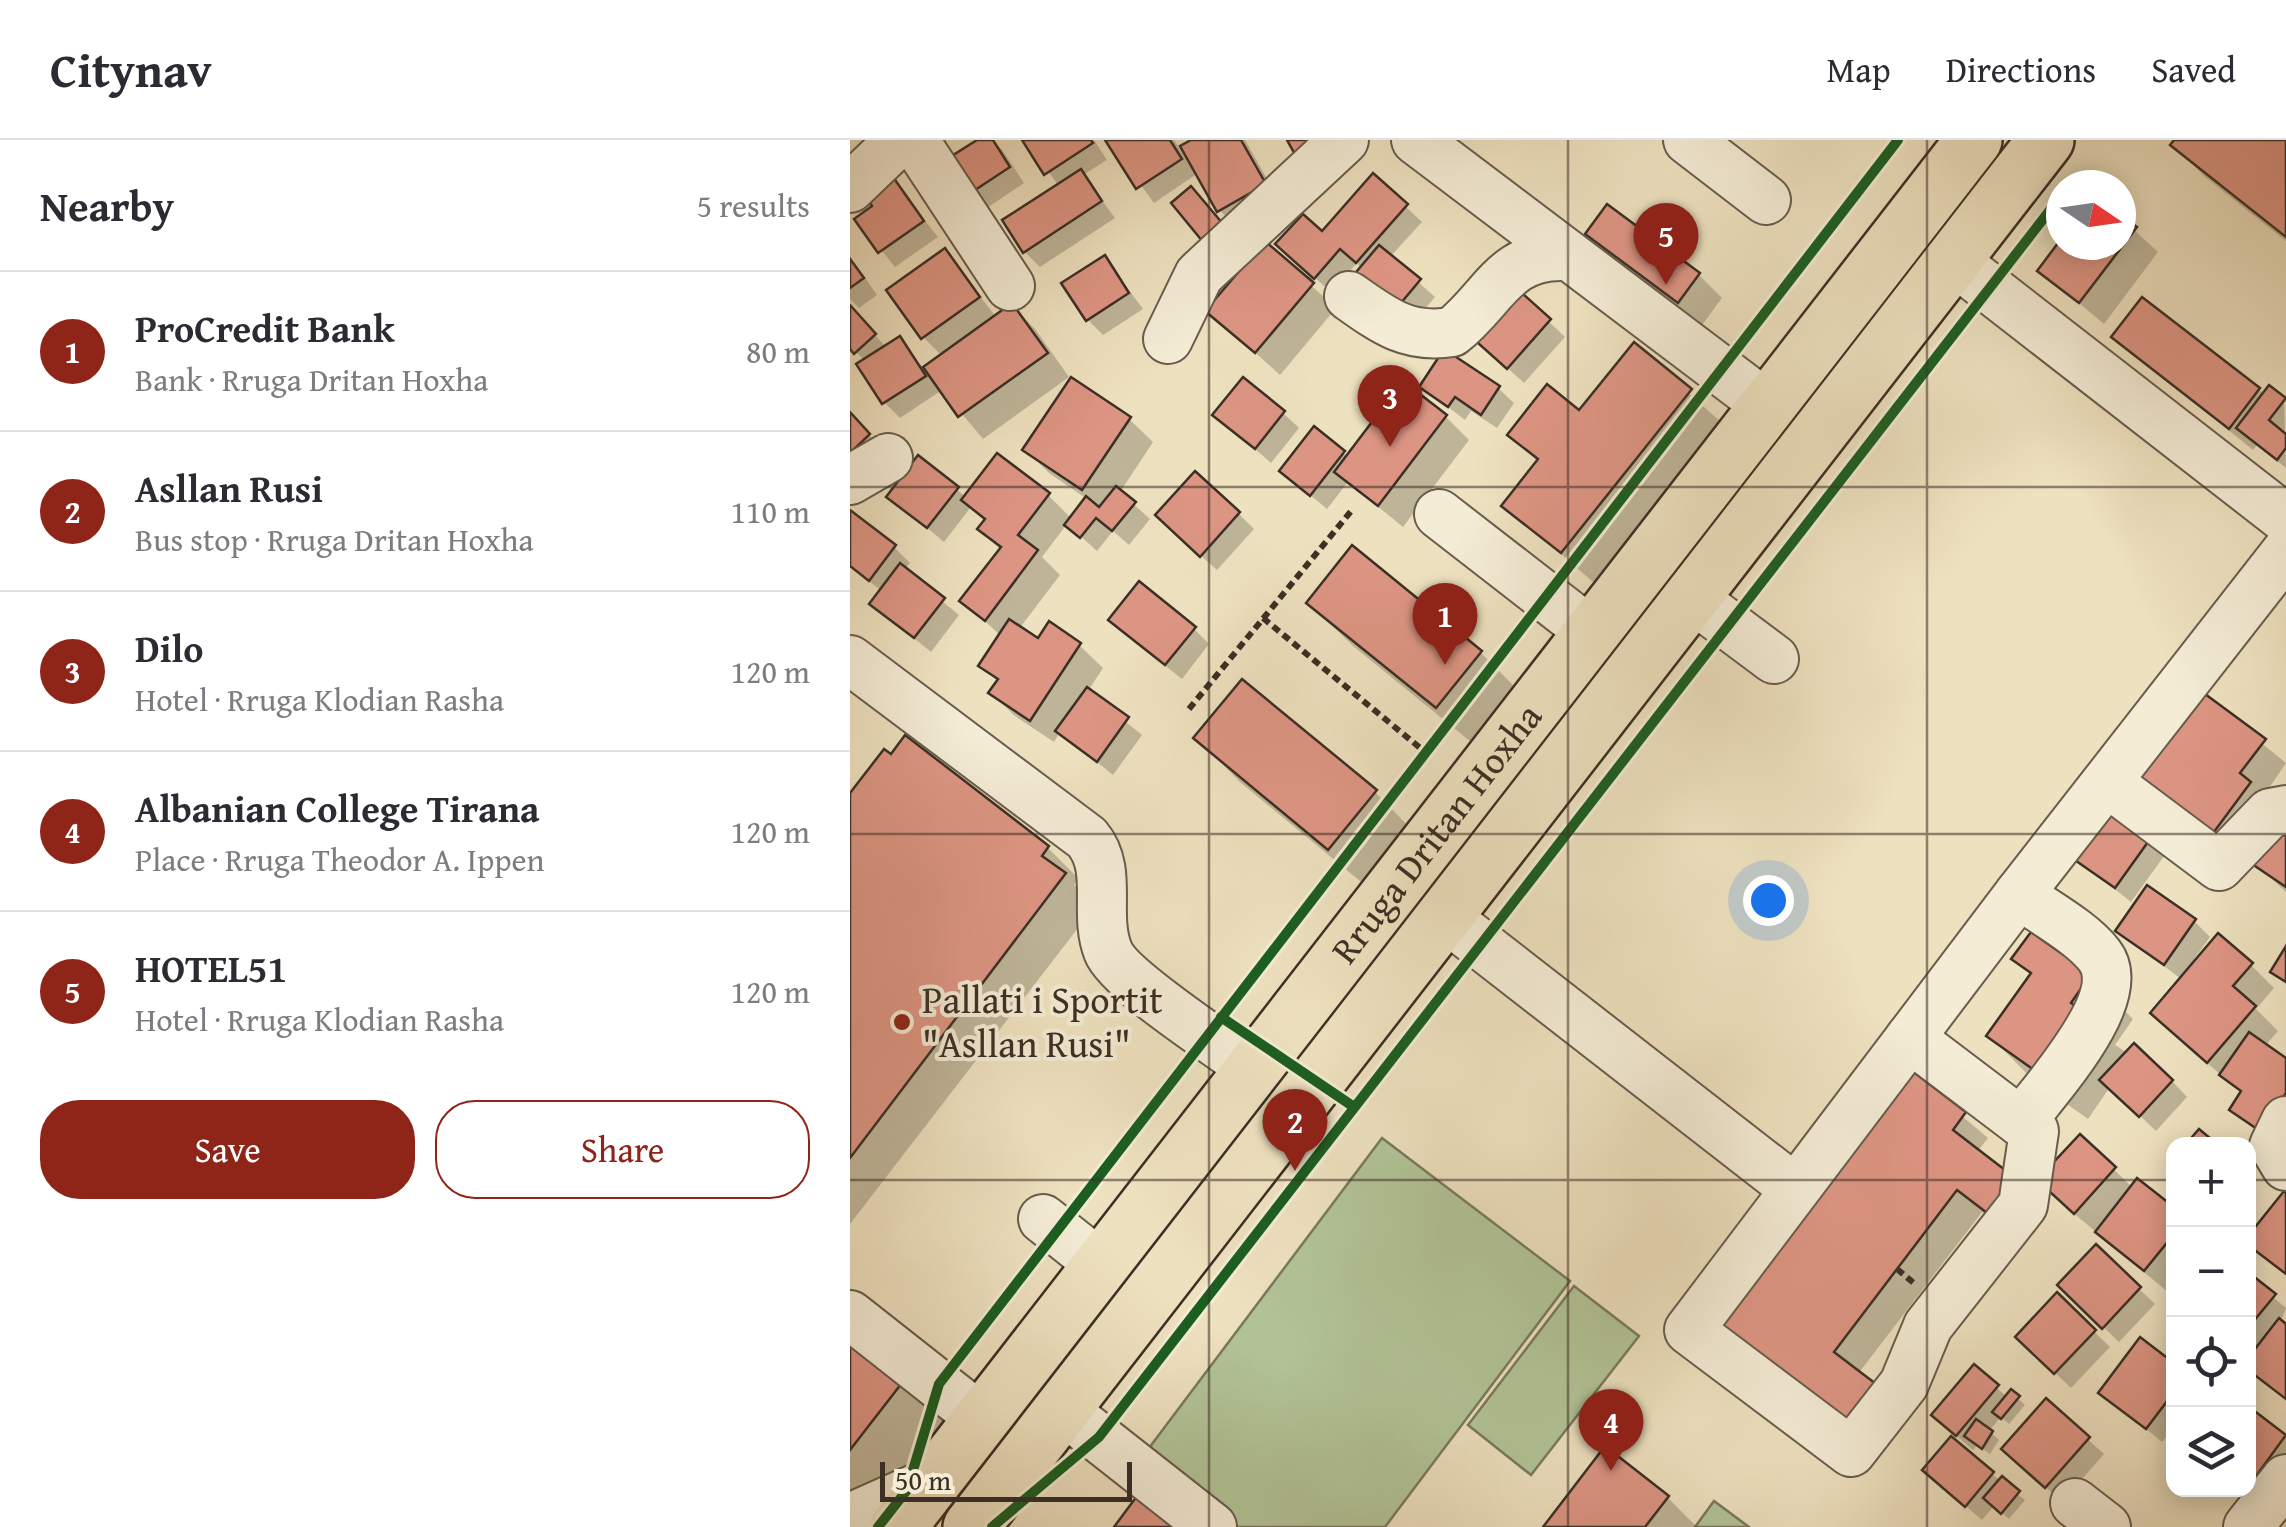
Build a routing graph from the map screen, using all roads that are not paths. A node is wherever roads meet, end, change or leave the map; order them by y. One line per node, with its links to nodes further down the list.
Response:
1 (900, 140): 8 (street)
2 (914, 140): 12 (street)
3 (1344, 140): 14 (street)
4 (1416, 140): 10 (street)
5 (1688, 140): 9 (street)
6 (1974, 140): 15 (main road, Rruga Dritan Hoxha)
7 (2046, 140): 11 (main road, Rruga Dritan Hoxha)
8 (850, 188)
9 (1766, 200)
10 (1564, 256): 13 (street); 15 (street)
11 (1953, 260): 17 (street); 19 (main road, Rruga Dritan Hoxha)
12 (1010, 286)
13 (1349, 296)
14 (1168, 340)
15 (1768, 406): 20 (main road, Rruga Dritan Hoxha)
16 (1438, 514): 20 (street)
17 (2286, 519)
18 (2286, 552): 23 (street)
19 (1692, 597): 21 (street); 26 (main road, Rruga Dritan Hoxha)
20 (1591, 632): 28 (main road, Rruga Dritan Hoxha)
21 (1774, 659)
22 (850, 660): 28 (street)
23 (2107, 782): 24 (street); 25 (street)
24 (2286, 810)
25 (2019, 894): 27 (street); 30 (street)
26 (1444, 916): 32 (street); 36 (main road, Rruga Dritan Hoxha)
27 (1910, 1038): 30 (street); 32 (street)
28 (1253, 1069): 34 (main road, Rruga Dritan Hoxha)
29 (2286, 1120): 31 (street)
30 (2021, 1122): 32 (street)
31 (2286, 1166)
32 (1795, 1189)
33 (1043, 1219): 34 (street)
34 (1101, 1265): 37 (main road, Rruga Dritan Hoxha)
35 (850, 1314): 37 (street)
36 (1062, 1409): 41 (main road, Rruga Dritan Hoxha); 43 (street)
37 (982, 1419): 39 (main road, Rruga Dritan Hoxha)
38 (2286, 1480): 44 (street)
39 (934, 1481): 40 (street); 42 (main road, Rruga Dritan Hoxha)
40 (850, 1518)
41 (978, 1522)
42 (898, 1527)
43 (1212, 1527)
44 (2248, 1527)

